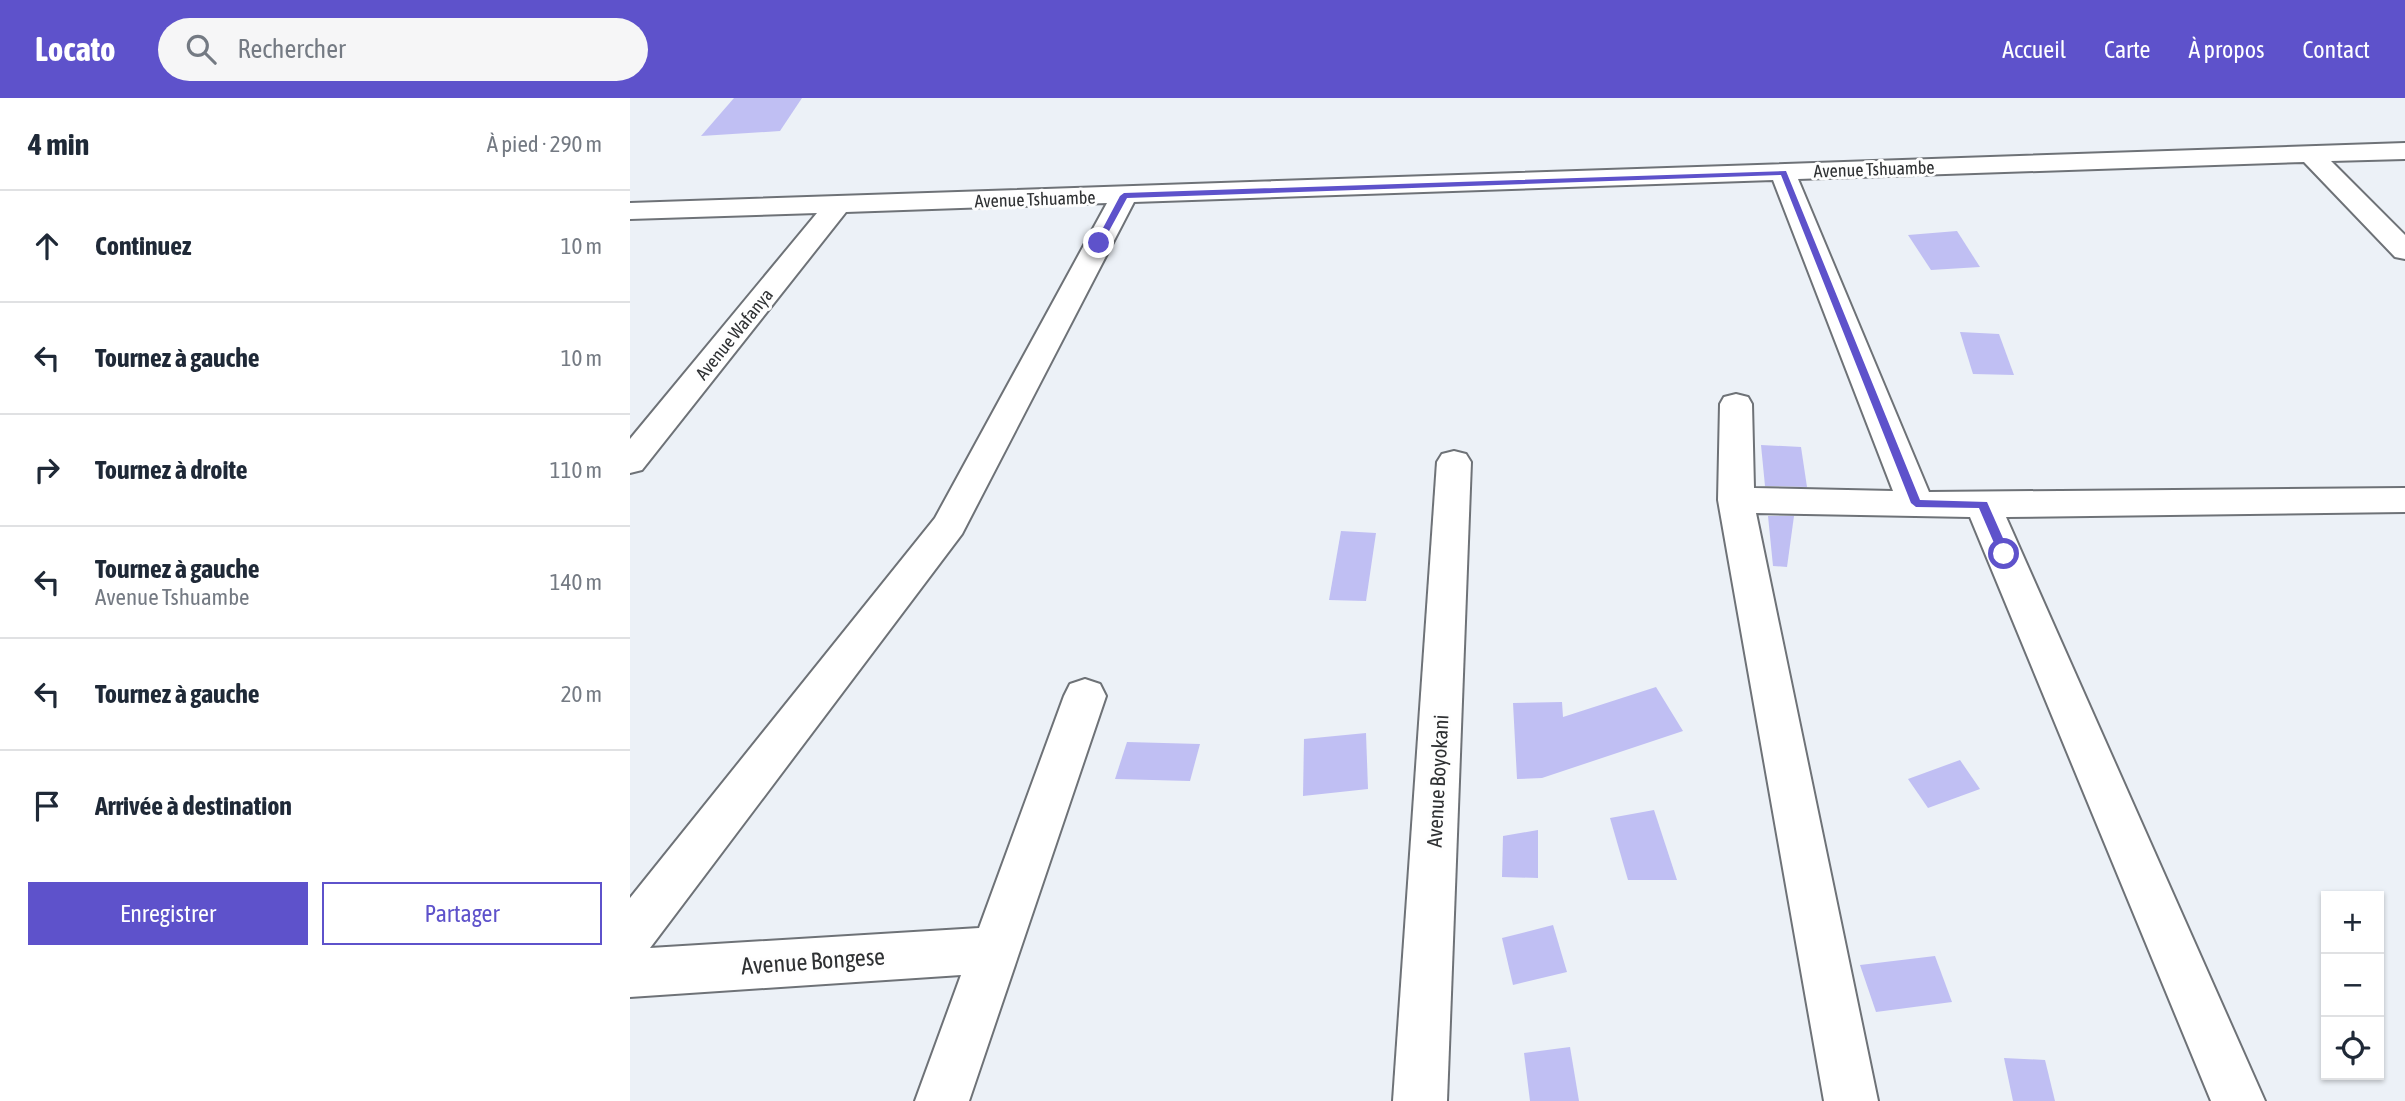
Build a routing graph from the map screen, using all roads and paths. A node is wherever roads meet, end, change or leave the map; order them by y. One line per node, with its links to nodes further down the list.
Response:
1 (2405, 151): 2 (street, Avenue Tshuambe)
2 (2310, 154): 3 (street, Avenue Tshuambe); 7 (street)
3 (1783, 173): 4 (street, Avenue Tshuambe); 13 (street)
4 (1124, 196): 5 (street, Avenue Tshuambe); 16 (street)
5 (837, 206): 6 (street, Avenue Tshuambe); 10 (street, Avenue Wafanya)
6 (630, 211)
7 (2405, 251)
8 (1736, 404): 11 (street)
9 (1454, 461): 20 (street, Avenue Boyokani)
10 (630, 462)
11 (1736, 500): 13 (street); 21 (street)
12 (2405, 500): 14 (street)
13 (1916, 503): 14 (street)
14 (1983, 505): 22 (street)
15 (1085, 696): 17 (street)
16 (630, 936)
17 (996, 950): 18 (street, Avenue Bongese); 19 (street)
18 (630, 973)
19 (942, 1101)
20 (1420, 1101)
21 (1851, 1101)
22 (2238, 1101)

